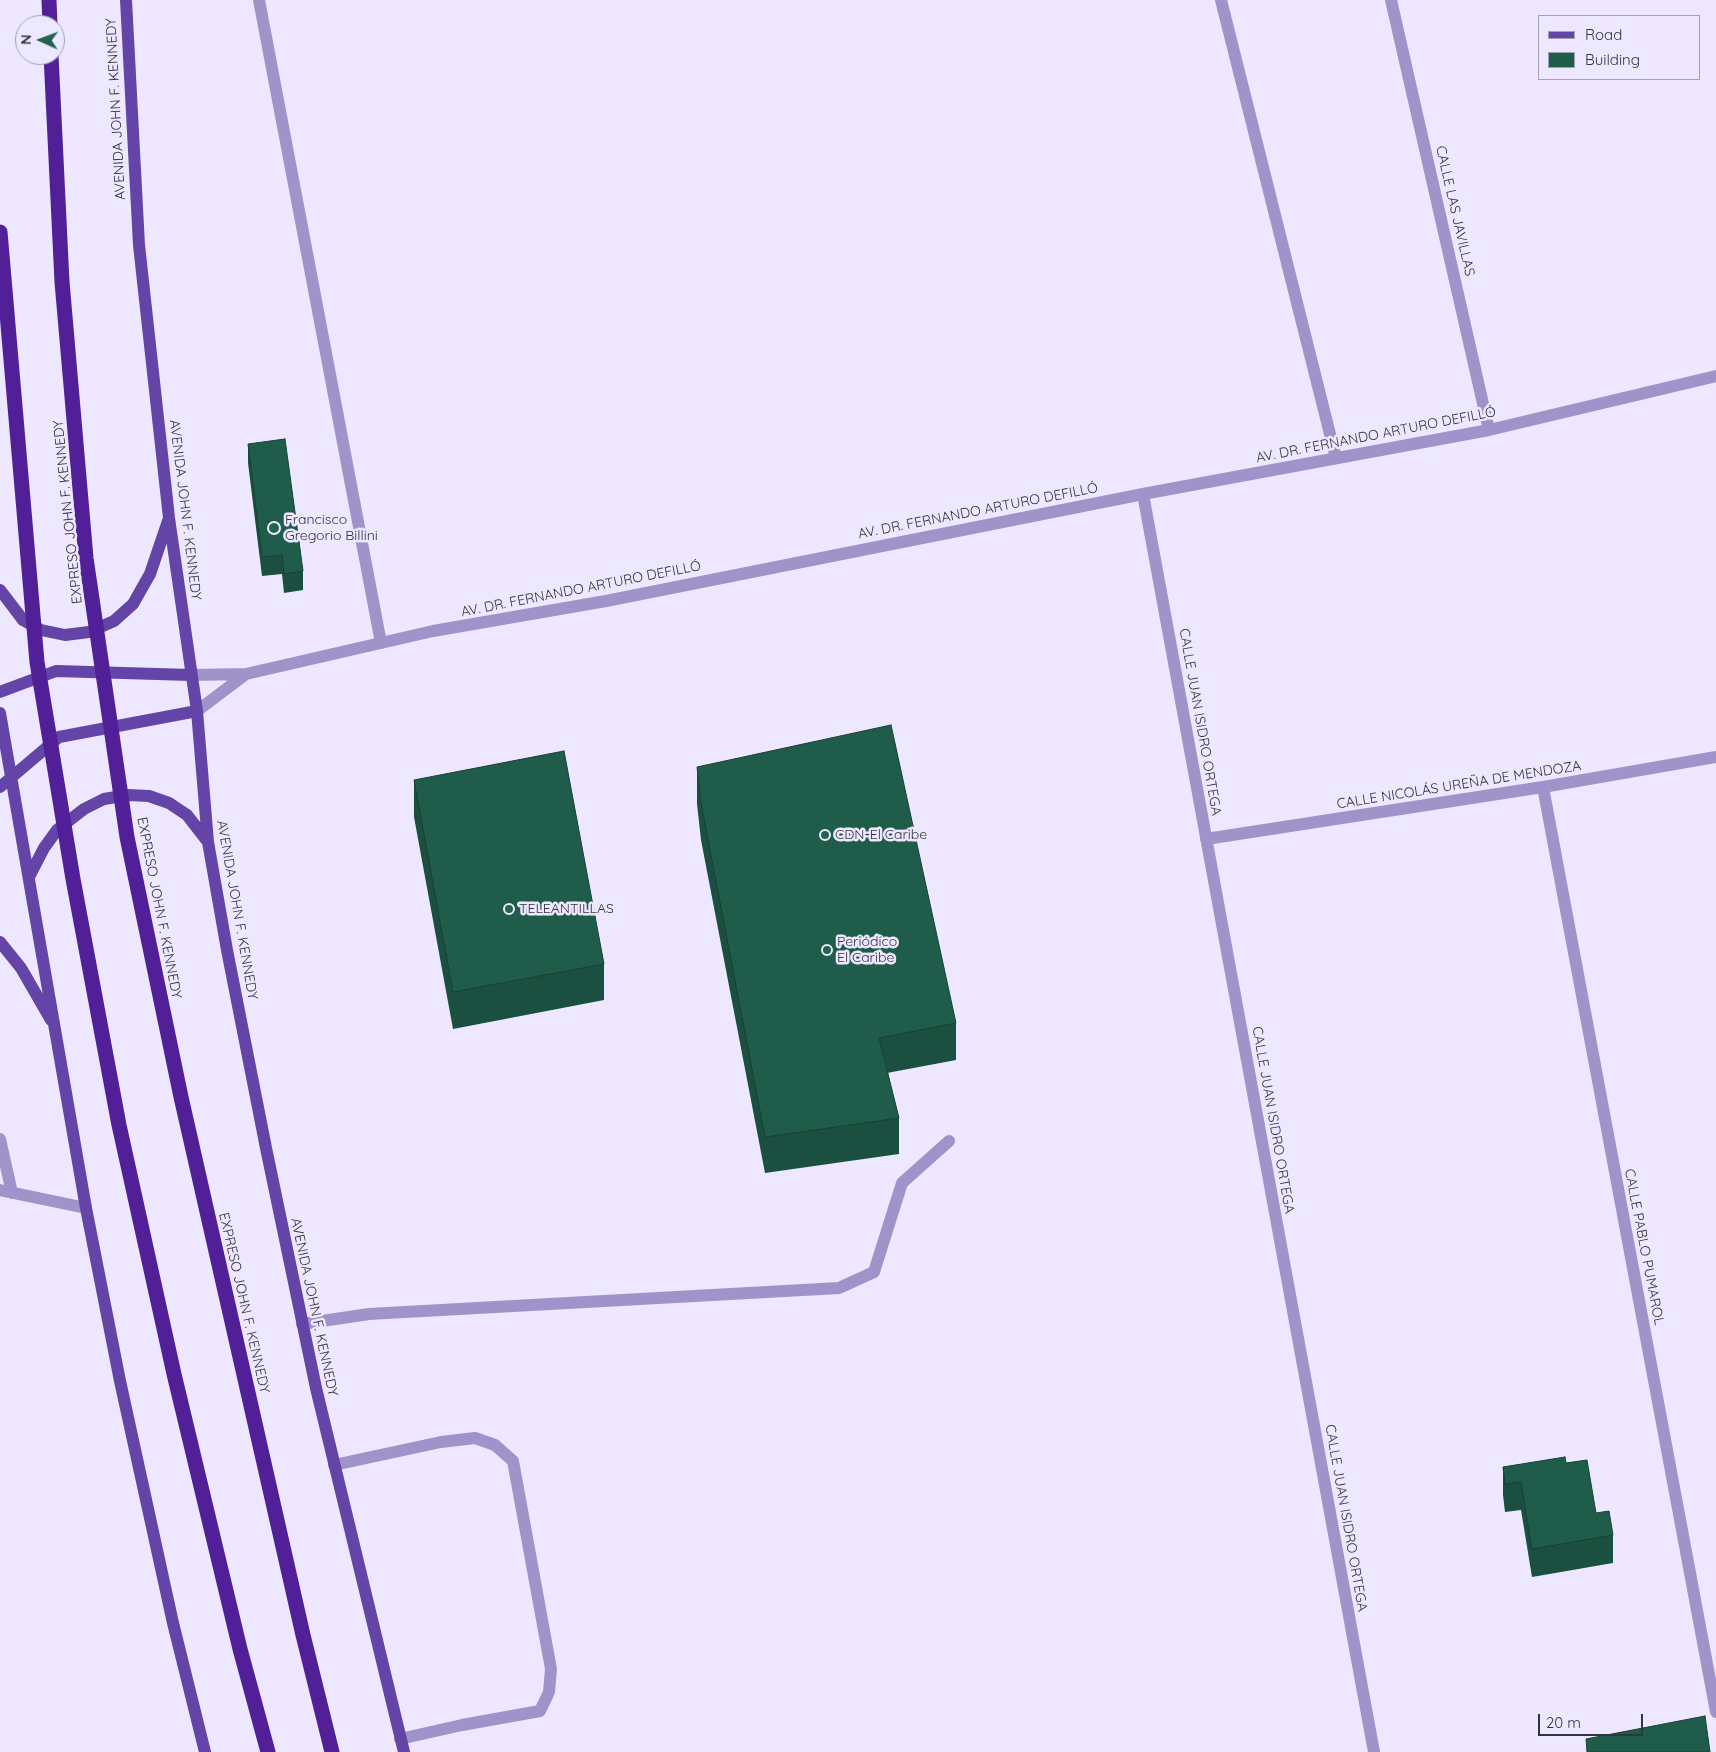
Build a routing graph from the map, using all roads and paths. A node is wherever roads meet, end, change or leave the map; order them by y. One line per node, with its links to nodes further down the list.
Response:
1 (49, 0): 6 (highway)
2 (126, 0): 13 (main road, AVENIDA JOHN F. KENNEDY)
3 (259, 0): 15 (street)
4 (1221, 0): 11 (street)
5 (1391, 0): 10 (street, CALLE LAS JAVILLAS)
6 (50, 15)
7 (51, 65): 40 (highway, EXPRESO JOHN F. KENNEDY)
8 (0, 232): 39 (highway)
9 (1716, 376): 10 (street, AV. DR. FERNANDO ARTURO DEFILLÓ)
10 (1489, 430): 11 (street, AV. DR. FERNANDO ARTURO DEFILLÓ)
11 (1336, 458): 12 (street, AV. DR. FERNANDO ARTURO DEFILLÓ)
12 (1143, 494): 15 (street, AV. DR. FERNANDO ARTURO DEFILLÓ); 25 (street, CALLE JUAN ISIDRO ORTEGA)
13 (169, 518): 14 (main road); 17 (main road, AVENIDA JOHN F. KENNEDY)
14 (0, 590)
15 (381, 643): 16 (street, AV. DR. FERNANDO ARTURO DEFILLÓ)
16 (246, 674): 17 (street); 19 (street)
17 (192, 675): 18 (main road); 19 (main road, AVENIDA JOHN F. KENNEDY)
18 (0, 692)
19 (197, 711): 22 (main road); 26 (main road, AVENIDA JOHN F. KENNEDY)
20 (0, 713): 22 (main road)
21 (1716, 757): 24 (street, CALLE NICOLÁS UREÑA DE MENDOZA)
22 (12, 776): 23 (main road); 27 (main road)
23 (0, 786)
24 (1543, 787): 25 (street, CALLE NICOLÁS UREÑA DE MENDOZA); 36 (street, CALLE PABLO PUMAROL)
25 (1206, 839): 41 (street, CALLE JUAN ISIDRO ORTEGA)
26 (208, 842): 27 (main road); 34 (main road, AVENIDA JOHN F. KENNEDY)
27 (29, 877): 29 (main road)
28 (0, 942): 29 (main road)
29 (55, 1027): 33 (main road)
30 (0, 1140): 32 (street)
31 (950, 1141): 34 (street)
32 (6, 1192): 33 (street)
33 (86, 1208): 38 (main road)
34 (302, 1324): 35 (main road, AVENIDA JOHN F. KENNEDY)
35 (334, 1465): 37 (main road, AVENIDA JOHN F. KENNEDY); 37 (street)
36 (1716, 1712)
37 (402, 1746)
38 (205, 1752)
39 (268, 1752)
40 (332, 1752)
41 (1374, 1752)

